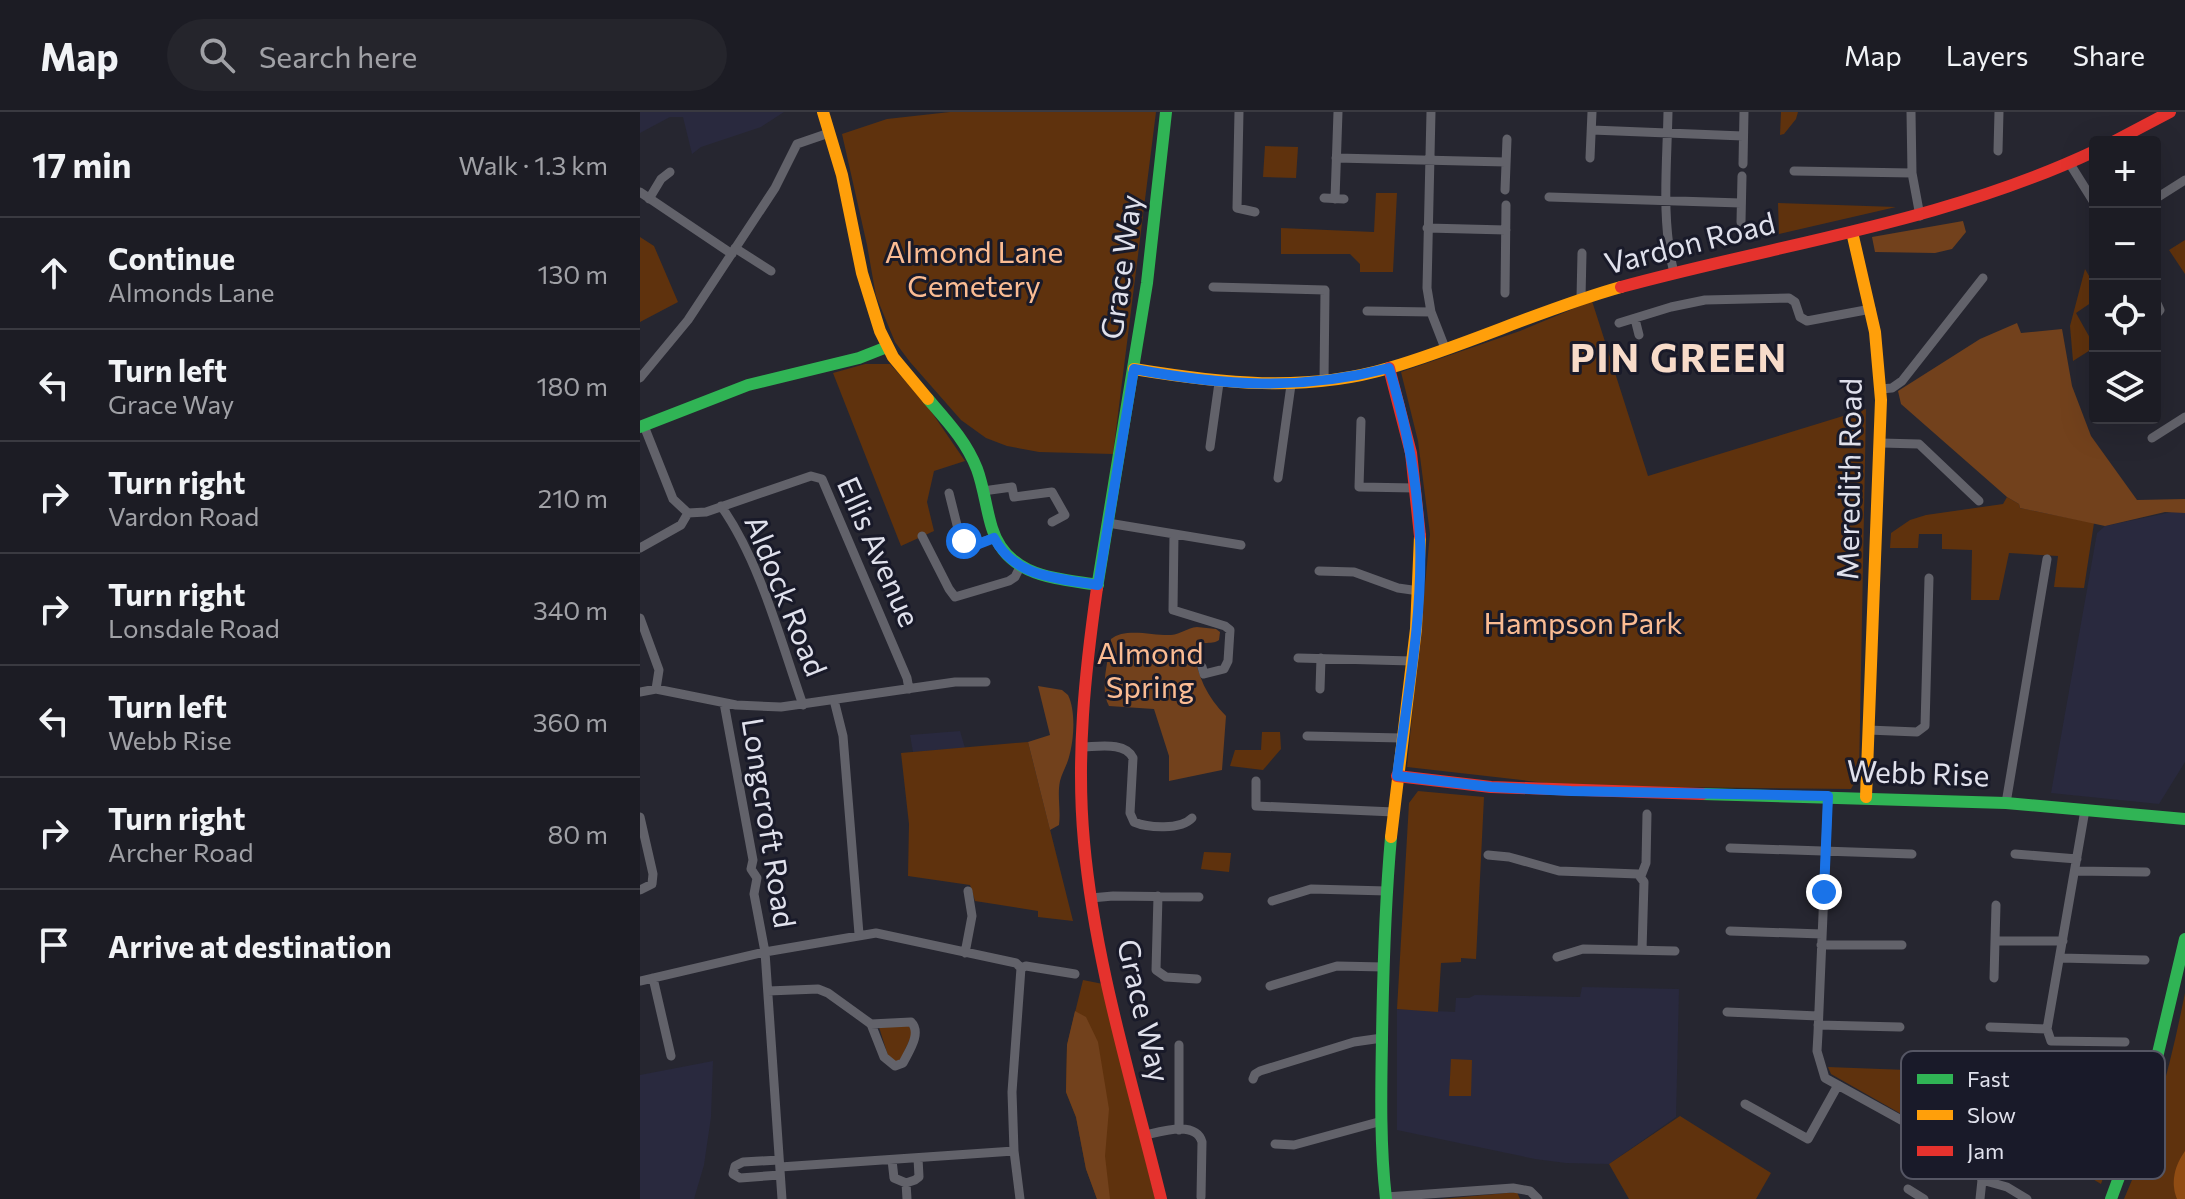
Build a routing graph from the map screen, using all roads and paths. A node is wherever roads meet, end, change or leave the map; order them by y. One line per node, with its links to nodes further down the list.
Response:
1 (823, 112): 13 (street)
2 (1166, 112): 64 (street, Grace Way)
3 (1239, 112): 41 (street)
4 (1338, 112): 20 (street)
5 (1431, 112): 22 (street)
6 (1592, 112): 12 (street)
7 (1668, 112): 14 (street)
8 (1744, 112): 15 (street)
9 (1911, 112): 28 (street)
10 (1999, 112): 18 (street)
11 (2170, 112): 16 (street)
12 (1592, 130): 14 (street); 21 (street)
13 (829, 133): 47 (street); 61 (street)
14 (1668, 133): 15 (street); 38 (street)
15 (1743, 136): 24 (street)
16 (2124, 136)
17 (1507, 139): 23 (street)
18 (1998, 151)
19 (2089, 154): 25 (street, Vardon Road)
20 (1336, 158): 22 (street); 37 (street)
21 (1590, 158)
22 (1429, 161): 23 (street); 44 (street)
23 (1506, 162): 31 (street)
24 (1743, 164)
25 (2070, 164): 33 (street); 42 (street, Vardon Road)
26 (1794, 171): 28 (street)
27 (670, 172): 36 (street)
28 (1912, 173): 42 (street)
29 (1742, 176): 39 (street)
30 (2185, 180): 34 (street)
31 (1505, 190)
32 (640, 192): 36 (street)
33 (2089, 194)
34 (2161, 195)
35 (1549, 197): 38 (street)
36 (649, 199): 47 (street)
37 (1335, 199)
38 (1665, 201): 39 (street); 50 (street)
39 (1741, 203): 43 (street)
40 (1506, 205): 45 (street)
41 (1255, 212)
42 (1920, 216): 46 (street, Vardon Road)
43 (1741, 222)
44 (1427, 228): 45 (street); 57 (street)
45 (1506, 230): 53 (street)
46 (1852, 232): 50 (street, Vardon Road); 55 (street, Meredith Road)
47 (734, 251): 49 (street); 65 (street)
48 (1582, 253): 54 (street)
49 (771, 271)
50 (1674, 273): 54 (street, Vardon Road)
51 (1983, 278): 69 (street)
52 (1213, 287): 66 (street)
53 (1505, 293)
54 (1581, 298): 62 (street, Vardon Road)
55 (1871, 309): 58 (street); 69 (street, Meredith Road)
56 (1367, 311): 57 (street)
57 (1431, 312): 62 (street)
58 (1635, 319): 59 (street); 60 (street)
59 (1619, 323)
60 (1639, 335)
61 (887, 347): 72 (street); 78 (street)
62 (1445, 348): 63 (street, Vardon Road)
63 (1389, 368): 66 (street, Vardon Road); 77 (street)
64 (1134, 369): 67 (street, Vardon Road); 84 (street, Grace Way)
65 (640, 378)
66 (1324, 381): 68 (street, Vardon Road)
67 (1219, 383): 68 (street, Vardon Road); 75 (street)
68 (1291, 385): 76 (street)
69 (1881, 389): 74 (street, Meredith Road)
70 (2185, 417): 73 (street)
71 (1361, 421): 77 (street)
72 (642, 426): 82 (street)
73 (2152, 438)
74 (1881, 443): 80 (street); 109 (street, Meredith Road)
75 (1210, 447)
76 (1278, 478)
77 (1415, 488): 95 (street)
78 (983, 491): 83 (street); 87 (street)
79 (949, 493): 87 (street)
80 (1979, 501)
81 (721, 506): 82 (street, Ellis Avenue); 103 (street, Ellis Avenue); 108 (street, Aldock Road)
82 (688, 513): 89 (street)
83 (1052, 522)
84 (1108, 523): 85 (street); 94 (street, Grace Way)
85 (1174, 534): 88 (street); 100 (street)
86 (922, 536): 91 (street)
87 (994, 538): 91 (street)
88 (1241, 545)
89 (640, 548)
90 (2047, 559): 117 (street, Webb Rise)
91 (1020, 567): 94 (street)
92 (1319, 571): 95 (street)
93 (1929, 578): 109 (street)
94 (1098, 585): 112 (street, Grace Way)
95 (1419, 591): 99 (street)
96 (640, 618): 102 (street)
97 (1298, 658): 98 (street)
98 (1321, 658): 99 (street); 104 (street)
99 (1412, 661): 111 (street)
100 (1204, 674)
101 (986, 682): 103 (street)
102 (656, 689): 105 (street); 107 (street)
103 (909, 689): 106 (street)
104 (1320, 689)
105 (640, 692)
106 (834, 700): 108 (street); 142 (street)
107 (724, 703): 108 (street); 151 (street, Longcroft Road)
108 (803, 705)
109 (1868, 730): 116 (street, Meredith Road)
110 (1307, 736): 111 (street)
111 (1402, 738): 113 (street)
112 (1081, 747): 122 (street); 138 (street, Grace Way)
113 (1397, 776): 115 (street, Webb Rise); 119 (street)
114 (1256, 781): 119 (street)
115 (1828, 796): 116 (street, Webb Rise); 125 (street)
116 (1866, 797): 117 (street, Webb Rise)
117 (2006, 803): 118 (street, Webb Rise)
118 (2085, 810): 123 (street, Webb Rise); 129 (street)
119 (1394, 812): 135 (street)
120 (1647, 814): 132 (street)
121 (640, 817): 133 (street)
122 (1192, 818)
123 (2185, 819)
124 (1730, 848): 125 (street)
125 (1826, 851): 126 (street); 143 (street)
126 (1912, 854)
127 (2015, 854): 129 (street)
128 (1488, 855): 132 (street)
129 (2077, 859): 130 (street)
130 (2075, 871): 131 (street); 146 (street)
131 (2146, 872)
132 (1641, 876): 149 (street)
133 (640, 890)
134 (968, 891): 152 (street)
135 (1387, 891): 139 (street); 156 (street)
136 (1158, 896): 137 (street, Grace Way); 138 (street, Grace Way); 161 (street, Grace Way)
137 (1199, 897)
138 (1091, 898): 182 (street, Grace Way)
139 (1272, 901)
140 (1996, 905): 145 (street)
141 (1730, 931): 143 (street)
142 (859, 934): 151 (street); 152 (street)
143 (1822, 934): 147 (street)
144 (2185, 939): 174 (street)
145 (1995, 941): 146 (street); 160 (street)
146 (2063, 941): 154 (street)
147 (1821, 945): 148 (street); 166 (street)
148 (1902, 945)
149 (1642, 950): 150 (street); 153 (street)
150 (1675, 951)
151 (765, 952): 159 (street); 164 (street, Longcroft Road)
152 (965, 953): 157 (street)
153 (1557, 957)
154 (2060, 958): 155 (street); 170 (street)
155 (2145, 960)
156 (1384, 967): 163 (street); 171 (street)
157 (1021, 968): 158 (street); 184 (street)
158 (1075, 974)
159 (653, 978): 162 (street); 175 (street)
160 (1994, 978)
161 (1197, 979)
162 (640, 981)
163 (1270, 986)
164 (768, 991): 167 (street); 187 (street, Longcroft Road)
165 (1727, 1012): 166 (street)
166 (1818, 1021): 168 (street); 177 (street)
167 (871, 1024): 167 (street)
168 (1900, 1027)
169 (1990, 1027): 170 (street)
170 (2047, 1029): 172 (street)
171 (1382, 1038): 176 (street); 180 (street)
172 (2125, 1042)
173 (1179, 1045): 181 (street, Grace Way)
174 (2161, 1051)
175 (671, 1056)
176 (1253, 1079)
177 (1838, 1085): 178 (street); 179 (street)
178 (1745, 1104)
179 (1901, 1120)
180 (1382, 1121): 183 (street); 193 (street)
181 (1179, 1130): 182 (street); 192 (street)
182 (1146, 1135): 197 (street, Grace Way)
183 (1275, 1144)
184 (1014, 1151): 185 (street); 196 (street)
185 (918, 1158): 186 (street); 190 (street)
186 (892, 1160): 187 (street); 190 (street)
187 (780, 1168): 194 (street, Longcroft Road)
188 (2119, 1179): 202 (street)
189 (1982, 1180): 200 (street); 201 (street)
190 (906, 1183): 195 (street)
191 (1908, 1189): 199 (street)
192 (1201, 1197)
193 (1386, 1198): 198 (street)
194 (782, 1199)
195 (907, 1199)
196 (1020, 1199)
197 (1161, 1199)
198 (1538, 1199)
199 (1924, 1199)
200 (1980, 1199)
201 (2027, 1199)
202 (2111, 1199)

